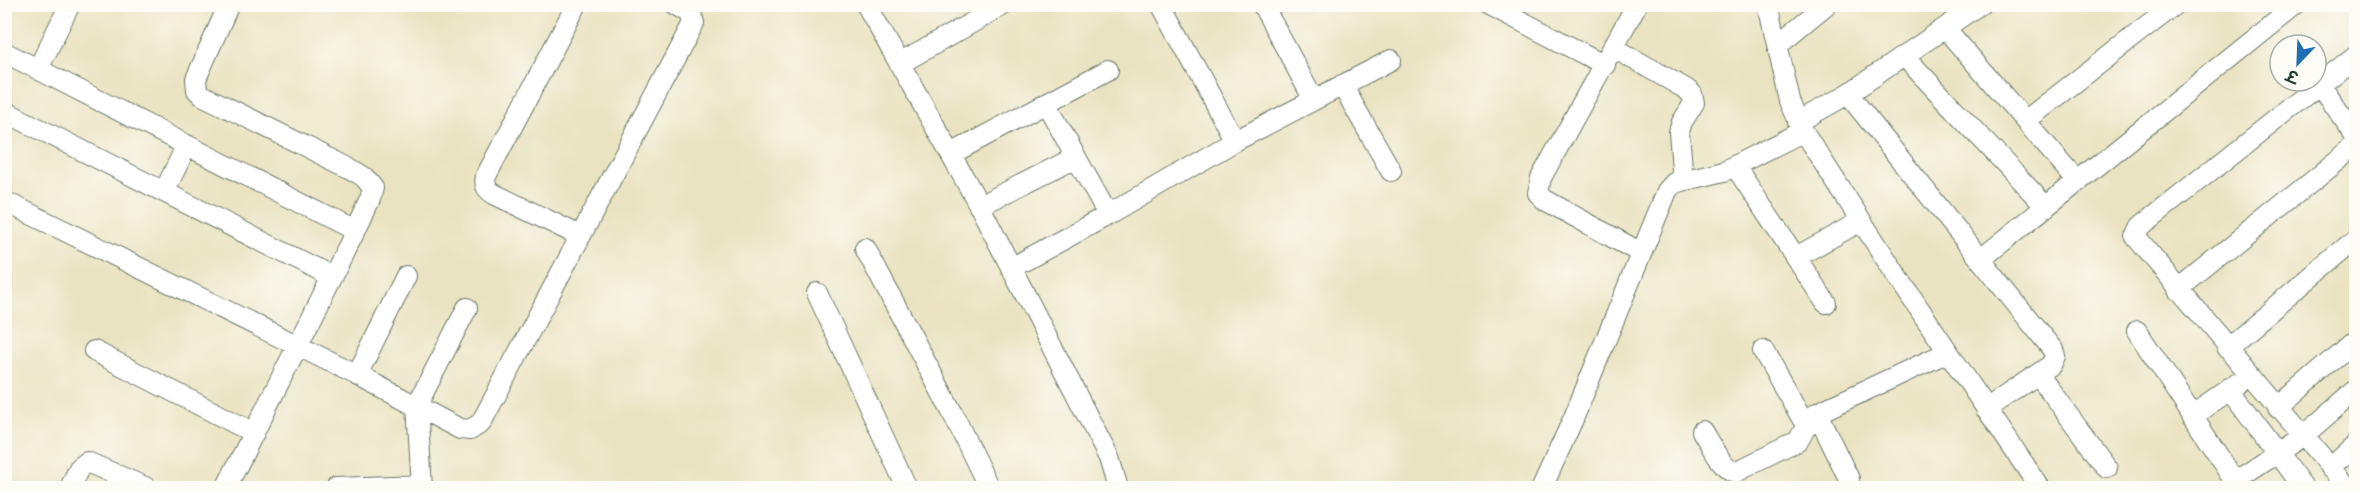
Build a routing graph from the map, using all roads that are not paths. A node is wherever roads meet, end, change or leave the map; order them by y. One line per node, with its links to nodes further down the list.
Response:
1 (70, 4): 24 (street)
2 (229, 4): 52 (street)
3 (577, 4): 53 (street)
4 (676, 4): 53 (street)
5 (866, 4): 23 (street)
6 (1005, 4): 23 (street)
7 (1161, 4): 37 (street)
8 (1262, 4): 31 (street)
9 (1488, 4): 21 (street)
10 (1637, 4): 21 (street)
11 (1768, 4): 17 (street)
12 (1827, 4): 17 (street)
13 (1980, 4): 16 (street)
14 (2176, 4): 34 (street)
15 (2297, 4): 45 (street)
16 (1945, 28): 20 (street); 34 (street)
17 (1777, 45): 35 (street)
18 (4, 52): 24 (street)
19 (2356, 55): 26 (street)
20 (1904, 56): 30 (street); 49 (street)
21 (1609, 57): 44 (street); 56 (street)
22 (1391, 60): 27 (street)
23 (901, 63): 40 (street)
24 (38, 69): 38 (street)
25 (1108, 70): 32 (street)
26 (2328, 77)
27 (1342, 85): 31 (street); 43 (street)
28 (2308, 93): 62 (street)
29 (2325, 93): 36 (street)
30 (1848, 94): 35 (street); 58 (street)
31 (1314, 100): 37 (street)
32 (1046, 103): 40 (street); 41 (street)
33 (4, 111): 46 (street)
34 (2025, 121): 45 (street)
35 (1801, 126): 42 (street); 51 (street)
36 (2356, 136)
37 (1234, 141): 50 (street)
38 (187, 145): 46 (street); 52 (street)
39 (2356, 146): 62 (street)
40 (951, 153): 48 (street)
41 (1076, 158): 48 (street); 50 (street)
42 (1735, 166): 44 (street); 57 (street)
43 (1391, 171)
44 (1683, 181): 56 (street)
45 (2078, 182): 49 (street)
46 (164, 192): 61 (street)
47 (4, 201): 68 (street)
48 (979, 206): 59 (street)
49 (2046, 207): 58 (street)
50 (1108, 215): 59 (street)
51 (1861, 221): 57 (street); 72 (street)
52 (355, 231): 61 (street)
53 (580, 236): 78 (street)
54 (2356, 239): 69 (street)
55 (866, 248): 98 (street)
56 (1641, 253): 100 (street)
57 (1796, 257): 64 (street)
58 (1982, 259): 73 (street)
59 (1011, 268): 99 (street)
60 (406, 276): 74 (street)
61 (332, 277): 68 (street)
62 (2178, 290): 69 (street)
63 (817, 293): 97 (street)
64 (1826, 303)
65 (467, 308): 78 (street)
66 (2137, 331): 81 (street)
67 (2356, 340): 79 (street)
68 (298, 346): 74 (street); 84 (street)
69 (2227, 347): 75 (street)
70 (94, 351): 84 (street)
71 (1763, 351): 82 (street)
72 (1948, 352): 80 (street); 82 (street)
73 (2038, 374): 80 (street); 88 (street)
74 (357, 375): 78 (street)
75 (2251, 375): 76 (street); 79 (street)
76 (2230, 389): 81 (street); 87 (street)
77 (2356, 390): 85 (street)
78 (417, 405): 92 (street)
79 (2278, 408): 85 (street)
80 (1986, 409): 101 (street)
81 (2192, 416): 91 (street)
82 (1812, 420): 83 (street); 90 (street)
83 (1702, 430)
84 (254, 433): 95 (street)
85 (2302, 436): 87 (street); 89 (street)
86 (2356, 445): 89 (street)
87 (2277, 453): 91 (street); 102 (street)
88 (2107, 468)
89 (2330, 468): 103 (street)
90 (1849, 479)
91 (2237, 485)
92 (422, 487): 96 (street)
93 (70, 489): 94 (street)
94 (147, 489)
95 (226, 489)
96 (336, 489)
97 (907, 489)
98 (989, 489)
99 (1118, 489)
100 (1542, 489)
101 (2040, 489)
102 (2303, 489)
103 (2348, 489)

